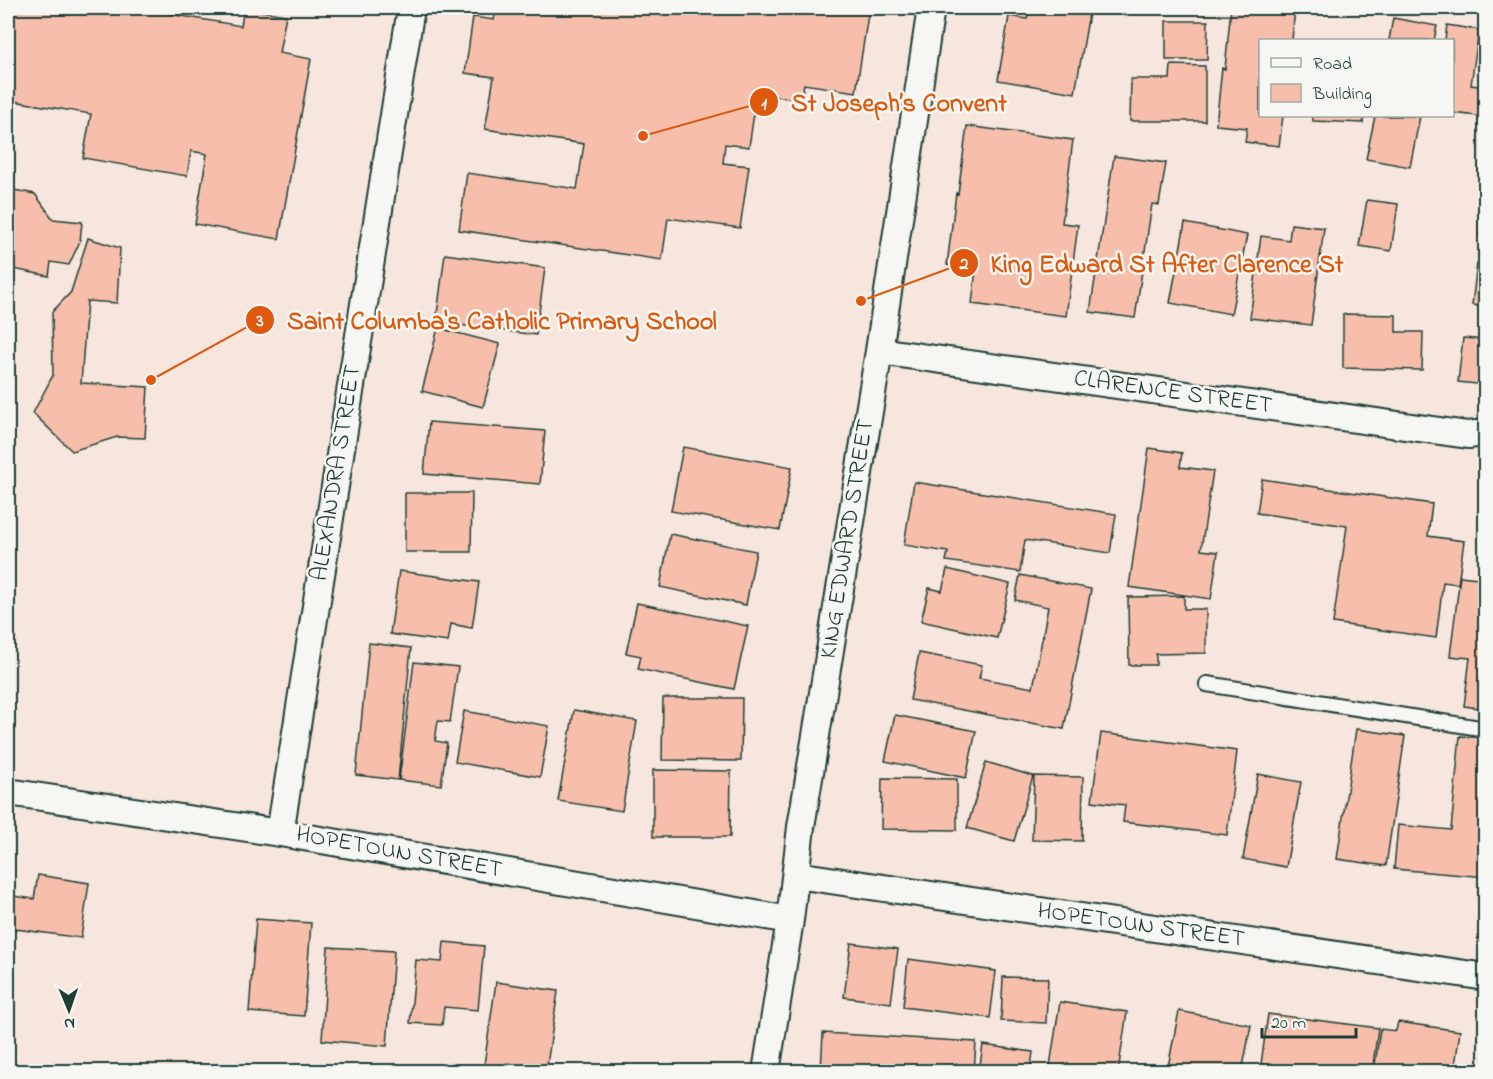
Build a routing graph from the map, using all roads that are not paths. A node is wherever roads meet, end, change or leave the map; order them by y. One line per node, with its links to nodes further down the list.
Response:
1 (411, 8): 8 (street, ALEXANDRA STREET)
2 (931, 8): 3 (street, KING EDWARD STREET)
3 (879, 351): 4 (street, CLARENCE STREET); 9 (street, KING EDWARD STREET)
4 (1479, 437)
5 (1207, 684): 6 (lane)
6 (1485, 729)
7 (8, 792): 8 (street, HOPETOUN STREET)
8 (280, 833): 10 (street, HOPETOUN STREET)
9 (796, 875): 10 (street, KING EDWARD STREET); 11 (street, HOPETOUN STREET)
10 (790, 920): 12 (street, KING EDWARD STREET)
11 (1485, 977)
12 (766, 1071)

